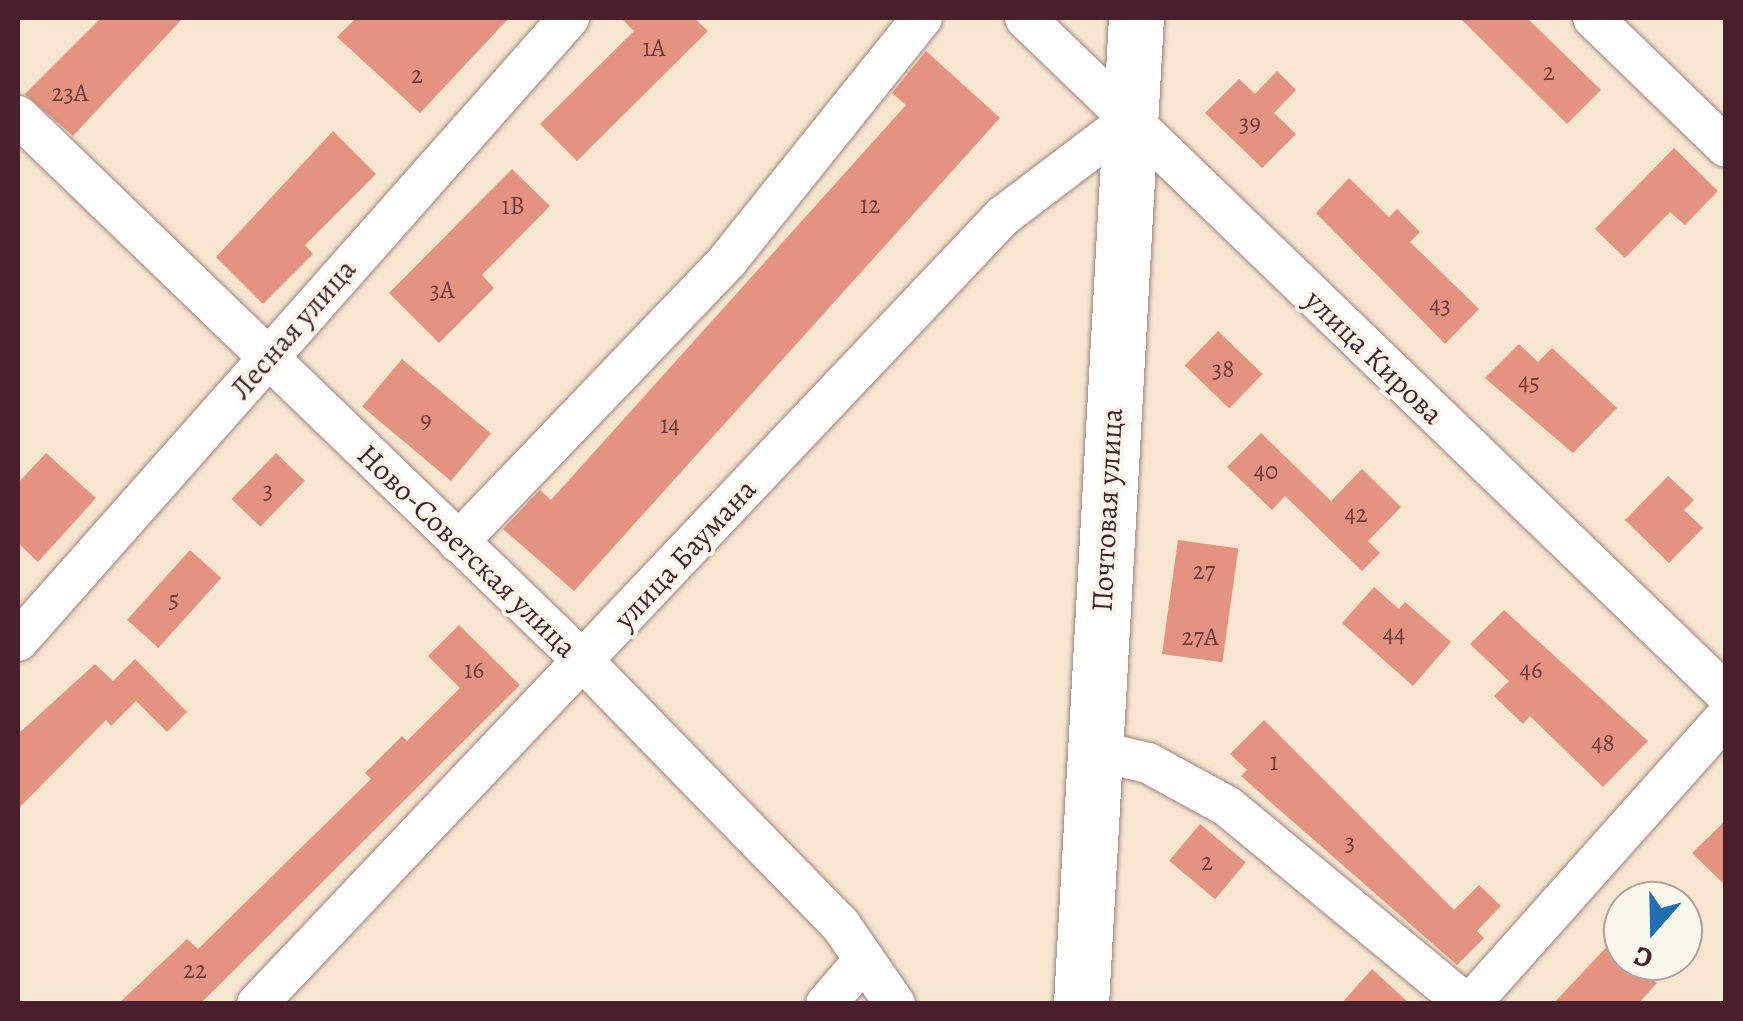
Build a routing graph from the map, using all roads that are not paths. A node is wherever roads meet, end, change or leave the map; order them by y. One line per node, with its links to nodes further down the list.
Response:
1 (569, 18): 9 (street, Лесная улица)
2 (922, 18): 10 (street)
3 (1026, 18): 7 (street, улица Кирова)
4 (1594, 18): 8 (street)
5 (1141, 24): 7 (main road, Почтовая улица)
6 (18, 116): 9 (street, Ново-Советская улица)
7 (1128, 121): 12 (street, улица Баумана); 13 (street, улица Кирова); 15 (main road, Почтовая улица)
8 (1726, 147)
9 (267, 360): 10 (street, Ново-Советская улица); 11 (street, Лесная улица)
10 (458, 542): 12 (street, Ново-Советская улица)
11 (18, 640)
12 (584, 662): 16 (street, Ново-Советская улица); 17 (street, улица Баумана)
13 (1726, 694)
14 (1726, 717): 21 (street)
15 (1093, 750): 20 (main road, Почтовая улица); 21 (street)
16 (864, 960): 18 (street); 19 (street, Ново-Советская улица)
17 (257, 1004)
18 (826, 1004)
19 (895, 1004)
20 (1080, 1004)
21 (1468, 1004)

